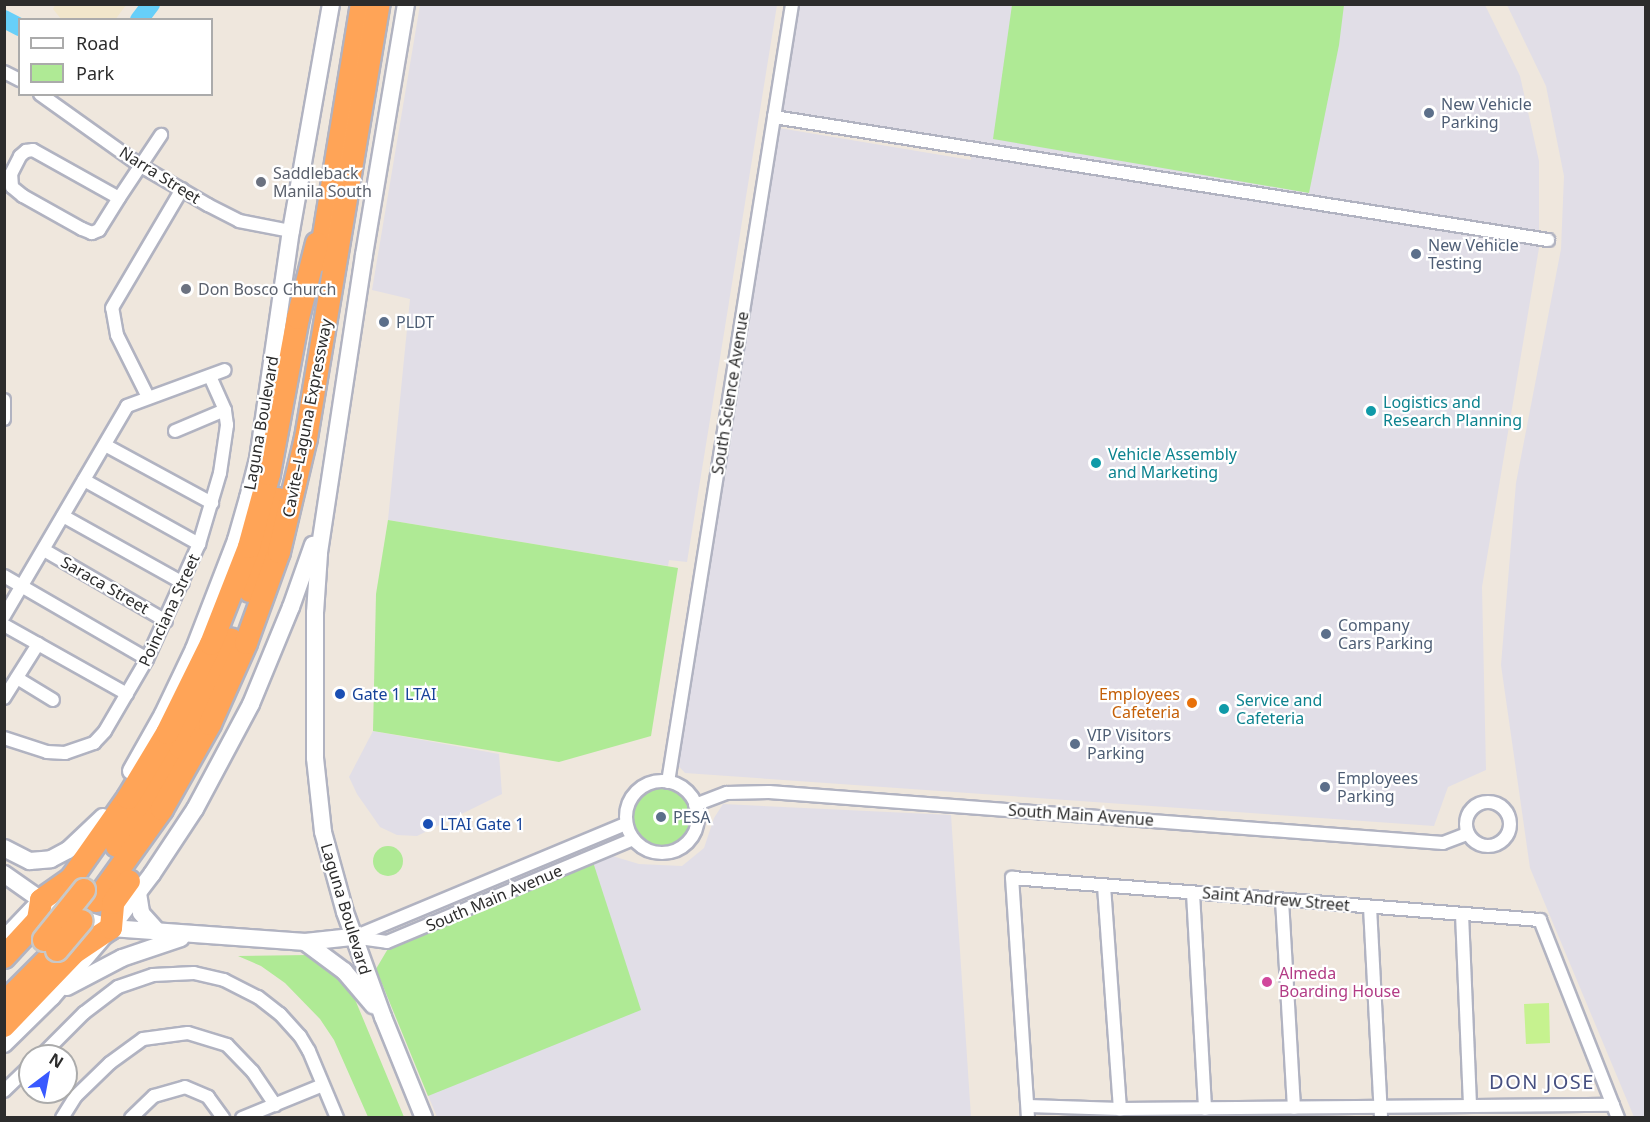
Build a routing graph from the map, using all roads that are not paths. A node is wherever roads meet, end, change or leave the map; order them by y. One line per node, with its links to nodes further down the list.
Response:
1 (331, 4): 13 (main road, Laguna Boulevard)
2 (362, 4): 12 (highway, Cavite–Laguna Expressway)
3 (379, 4): 12 (highway, Cavite–Laguna Expressway)
4 (406, 4): 25 (main road, Laguna Boulevard)
5 (792, 4): 7 (street, South Science Avenue)
6 (43, 96): 9 (street, Narra Street)
7 (774, 117): 14 (street); 42 (street, South Science Avenue)
8 (161, 135): 9 (street)
9 (141, 166): 10 (street, Narra Street); 11 (street)
10 (182, 189): 13 (street, Narra Street); 17 (street)
11 (119, 198): 11 (street)
12 (337, 203): 53 (highway); 57 (highway); 63 (highway, Cavite–Laguna Expressway, bridge)
13 (291, 231): 44 (main road, Laguna Boulevard)
14 (1548, 240)
15 (225, 370): 16 (street)
16 (210, 376): 17 (street); 19 (street, Poinciana Street)
17 (148, 397): 22 (street)
18 (4, 400): 20 (street)
19 (225, 410): 21 (street); 24 (street, Poinciana Street)
20 (4, 419)
21 (175, 431)
22 (105, 445): 23 (street); 24 (street)
23 (84, 480): 26 (street); 27 (street)
24 (212, 503): 27 (street, Poinciana Street)
25 (325, 510): 51 (main road, Laguna Boulevard); 60 (main road, Laguna Boulevard)
26 (63, 516): 28 (street); 30 (street)
27 (199, 544): 30 (street, Poinciana Street)
28 (44, 550): 31 (street); 33 (street, Saraca Street)
29 (4, 576): 31 (street)
30 (183, 583): 33 (street, Poinciana Street)
31 (22, 586): 32 (street); 36 (street)
32 (4, 616)
33 (166, 621): 36 (street, Poinciana Street)
34 (4, 625): 35 (street)
35 (38, 644): 37 (street); 38 (street)
36 (147, 659): 38 (street, Poinciana Street)
37 (17, 678): 39 (street); 40 (street)
38 (127, 694): 41 (street, Poinciana Street)
39 (4, 698)
40 (53, 700)
41 (4, 738)
42 (668, 782): 43 (street); 45 (street)
43 (695, 805): 46 (street, South Main Avenue); 47 (street)
44 (103, 817): 48 (main road); 53 (main road, Laguna Boulevard)
45 (626, 824): 47 (street); 60 (street, South Main Avenue)
46 (1466, 834)
47 (633, 839): 60 (street, South Main Avenue)
48 (4, 849)
49 (4, 874): 53 (main road)
50 (1104, 886): 52 (street, Saint Andrew Street); 79 (street); 81 (street, Saint Andrew Street)
51 (138, 893): 57 (main road, Laguna Boulevard); 58 (main road)
52 (1193, 893): 54 (street, Saint Andrew Street); 80 (street)
53 (41, 900): 57 (main road); 61 (main road, Laguna Boulevard); 64 (highway)
54 (1282, 900): 55 (street, Saint Andrew Street); 78 (street)
55 (1370, 907): 56 (street, Saint Andrew Street); 82 (street)
56 (1462, 914): 76 (street, Saint Andrew Street); 77 (street)
57 (111, 928): 58 (main road); 66 (main road, Laguna Boulevard); 69 (highway)
58 (160, 934): 59 (main road)
59 (189, 936): 62 (main road); 66 (main road)
60 (352, 937): 62 (main road); 68 (main road, Laguna Boulevard)
61 (4, 939)
62 (305, 942): 68 (main road)
63 (50, 945): 65 (highway, Cavite–Laguna Expressway); 67 (highway, Cavite–Laguna Expressway)
64 (4, 957)
65 (4, 982)
66 (52, 997): 70 (main road)
67 (4, 1003)
68 (383, 1017): 88 (main road, Laguna Boulevard)
69 (4, 1026)
70 (4, 1044)
71 (53, 1044): 73 (street)
72 (18, 1078): 74 (street)
73 (323, 1085): 75 (street); 87 (street)
74 (4, 1091)
75 (275, 1105): 83 (street); 86 (street)
76 (1613, 1105): 77 (street); 89 (street)
77 (1470, 1106): 82 (street)
78 (1294, 1108): 80 (street); 82 (street)
79 (1120, 1109): 80 (street); 81 (street)
80 (1205, 1109)
81 (1028, 1112)
82 (1381, 1112)
83 (62, 1118)
84 (130, 1118): 85 (street)
85 (223, 1118)
86 (242, 1118)
87 (337, 1118)
88 (424, 1118)
89 (1618, 1118)

